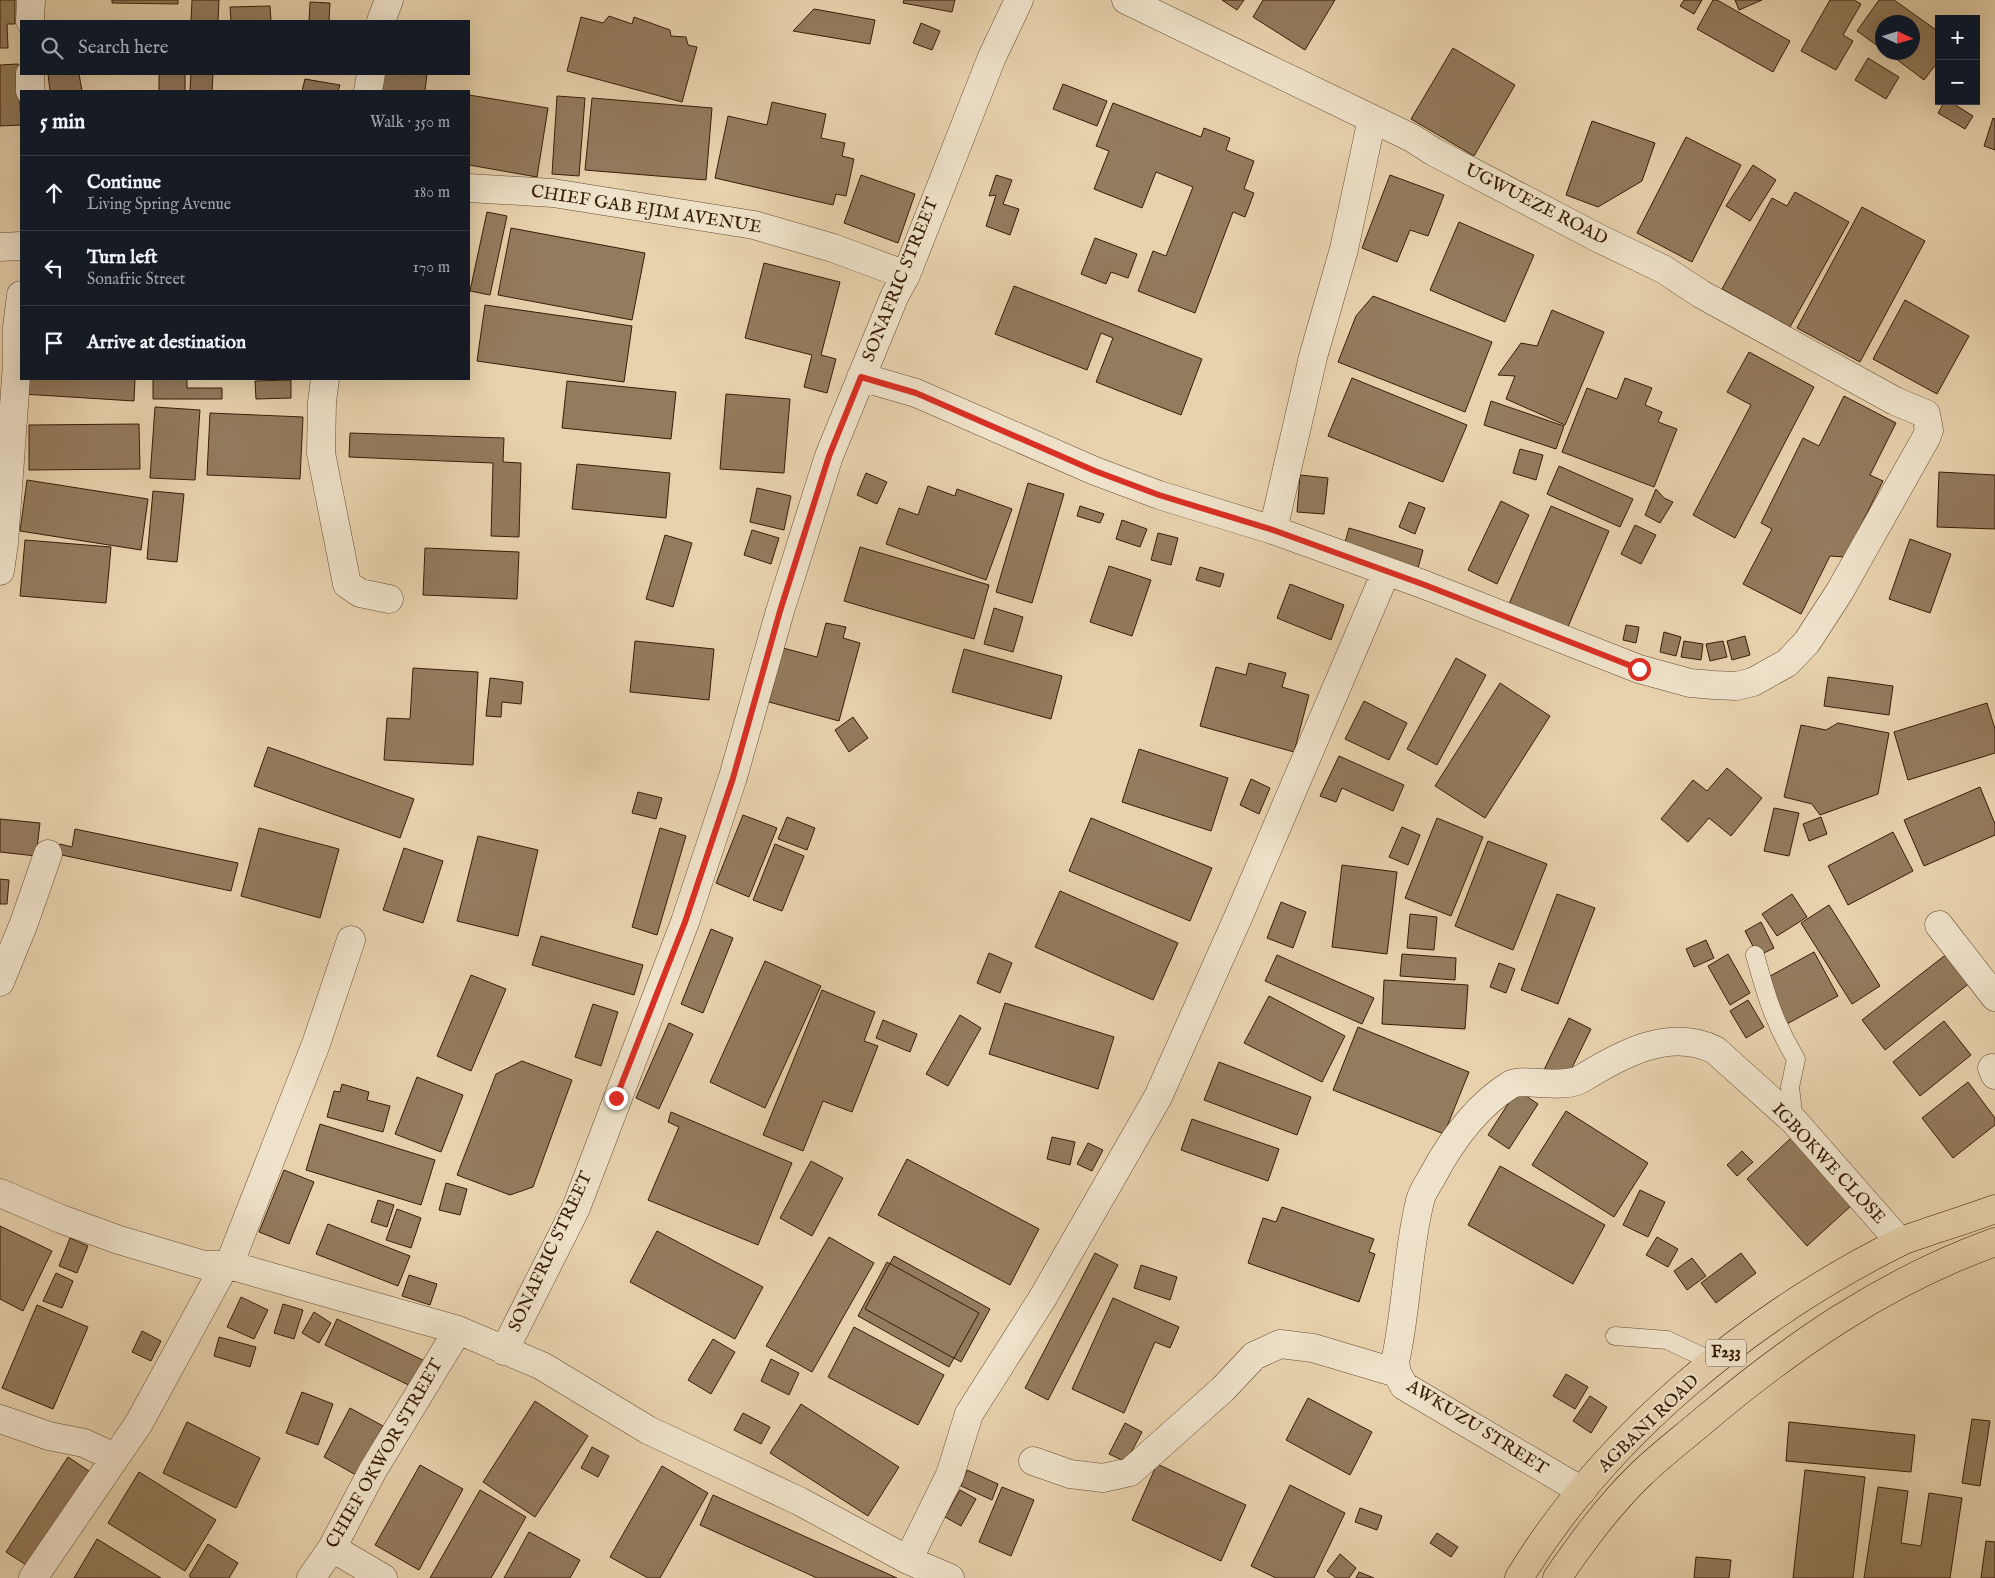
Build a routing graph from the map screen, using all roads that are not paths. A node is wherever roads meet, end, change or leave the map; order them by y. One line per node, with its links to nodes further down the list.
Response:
1 (31, 0): 5 (street)
2 (389, 0): 6 (street)
3 (1019, 0): 15 (street, SONAFRIC STREET)
4 (1126, 0): 11 (street, UGWUEZE ROAD)
5 (30, 20)
6 (381, 20)
7 (30, 75): 9 (street)
8 (371, 75): 10 (street)
9 (30, 90)
10 (368, 90)
11 (1372, 119): 19 (street); 21 (street, UGWUEZE ROAD)
12 (470, 188): 15 (street, CHIEF GAB EJIM AVENUE)
13 (20, 246): 14 (street)
14 (0, 247)
15 (906, 275): 17 (street, SONAFRIC STREET)
16 (20, 302): 20 (street)
17 (861, 377): 19 (street); 38 (street, SONAFRIC STREET)
18 (325, 380): 22 (street)
19 (1273, 530): 21 (street)
20 (0, 571)
21 (1386, 572): 46 (street)
22 (389, 599)
23 (48, 854): 27 (street)
24 (1939, 925): 28 (street)
25 (351, 940): 35 (street)
26 (1755, 955): 29 (lane)
27 (0, 982)
28 (1995, 996)
29 (1794, 1121): 30 (street, IGBOKWE CLOSE); 33 (street, IGBOKWE CLOSE)
30 (1466, 1124): 40 (street, AWKUZU STREET)
31 (0, 1193): 35 (street)
32 (1995, 1209): 33 (main road, AGBANI ROAD / F233)
33 (1900, 1242): 39 (main road, AGBANI ROAD / F233)
34 (1995, 1242): 52 (main road, AGBANI ROAD / F233)
35 (229, 1265): 36 (street); 42 (street)
36 (458, 1330): 38 (street); 45 (street, CHIEF OKWOR STREET)
37 (1615, 1336): 39 (lane)
38 (504, 1351): 46 (street)
39 (1714, 1362): 44 (main road, AGBANI ROAD / F233)
40 (1397, 1374): 43 (street); 44 (street, AWKUZU STREET)
41 (0, 1418): 42 (street)
42 (114, 1457): 47 (street)
43 (1033, 1461)
44 (1582, 1491): 51 (main road, AGBANI ROAD / F233)
45 (332, 1548): 48 (street, CHIEF OKWOR STREET); 49 (street)
46 (908, 1560): 50 (street)
47 (33, 1578)
48 (311, 1578)
49 (383, 1578)
50 (950, 1578)
51 (1519, 1578)
52 (1557, 1578)

